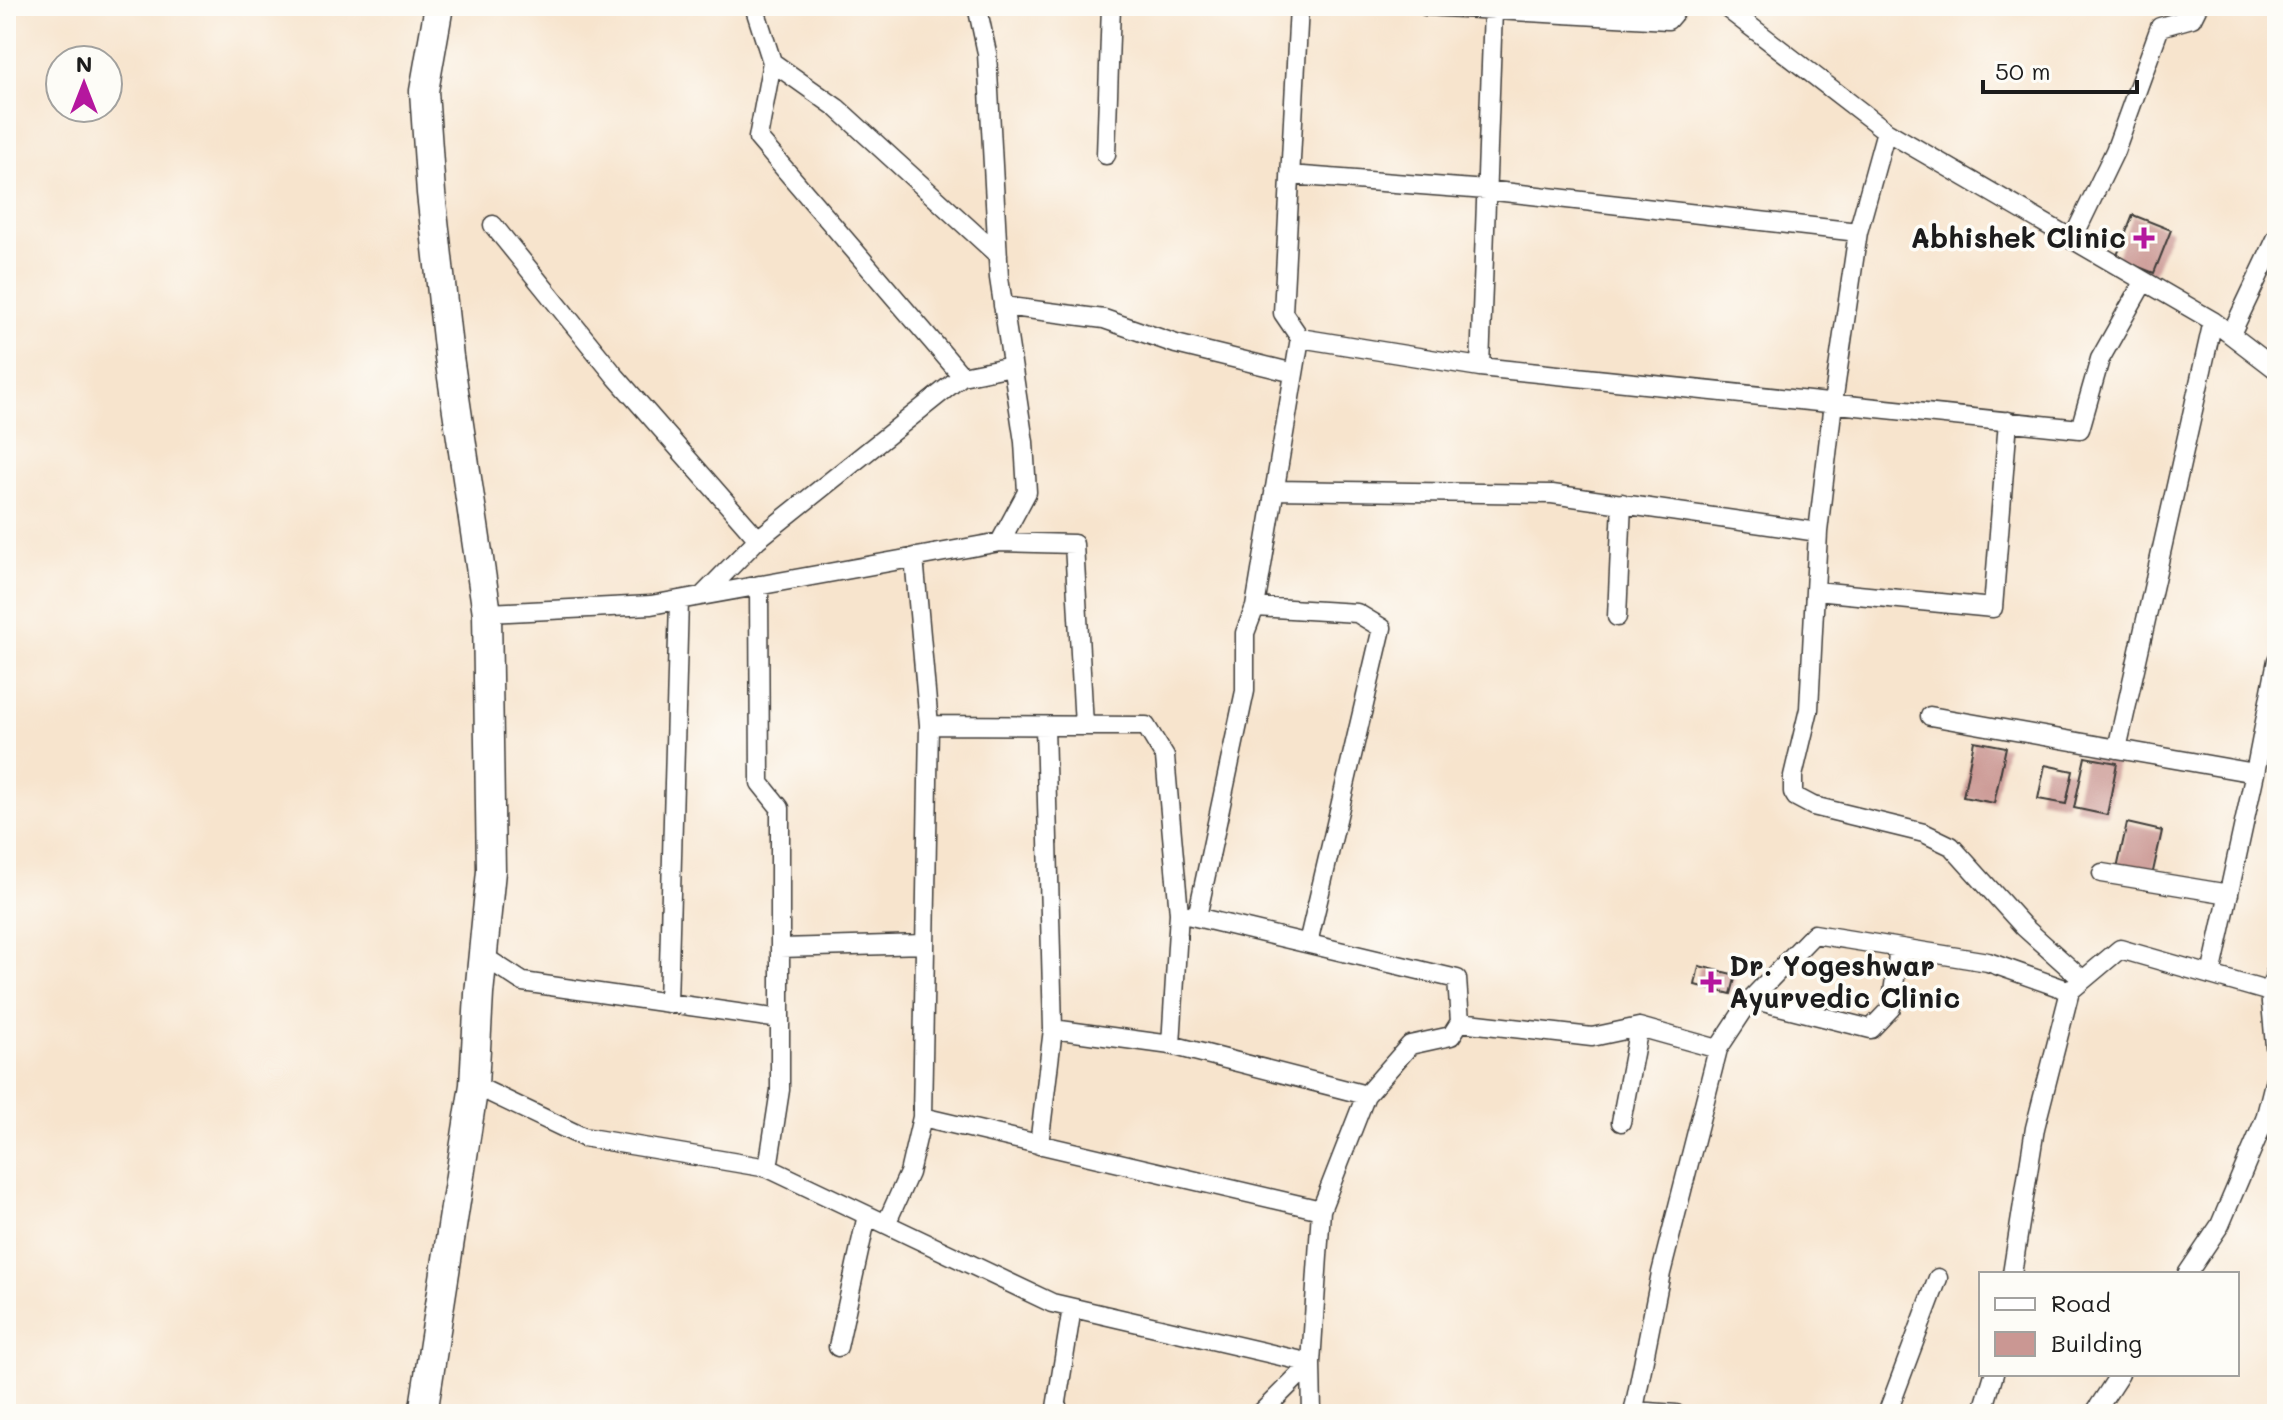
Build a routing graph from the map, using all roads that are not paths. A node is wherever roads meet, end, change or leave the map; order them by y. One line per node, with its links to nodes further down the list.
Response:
1 (439, 6): 44 (main road)
2 (754, 6): 11 (street)
3 (977, 6): 20 (street)
4 (1111, 6): 13 (street)
5 (1299, 6): 14 (street)
6 (1426, 6): 10 (street)
7 (1680, 6): 10 (street)
8 (1724, 6): 12 (street)
9 (2198, 6): 19 (street)
10 (1493, 10): 15 (street)
11 (772, 62): 20 (street); 30 (street)
12 (1886, 131): 17 (street); 19 (street)
13 (1106, 155)
14 (1290, 175): 15 (street); 25 (street)
15 (1486, 190): 17 (street); 27 (street)
16 (493, 225): 36 (street)
17 (1858, 232): 31 (street)
18 (2277, 237): 24 (street)
19 (2072, 240): 21 (street)
20 (998, 255): 22 (street)
21 (2144, 281): 23 (street); 32 (street)
22 (1003, 306): 26 (street); 29 (street)
23 (2213, 321): 24 (street); 51 (street)
24 (2231, 334): 28 (street)
25 (1300, 338): 27 (street); 29 (street)
26 (1012, 366): 30 (street); 37 (street)
27 (1480, 367): 31 (street)
28 (2277, 370)
29 (1294, 373): 33 (street)
30 (962, 376): 36 (street)
31 (1833, 403): 32 (street); 35 (street)
32 (2008, 421): 40 (street)
33 (1274, 490): 34 (street); 43 (street)
34 (1622, 503): 35 (street); 45 (street)
35 (1818, 532): 40 (street)
36 (758, 539): 41 (street)
37 (1000, 542): 38 (street); 50 (street)
38 (914, 557): 39 (street); 48 (street)
39 (759, 585): 41 (street); 58 (street)
40 (1816, 591): 63 (street)
41 (703, 595): 42 (street)
42 (679, 600): 44 (street); 66 (street)
43 (1255, 607): 55 (street); 56 (street)
44 (487, 613): 60 (main road)
45 (1617, 617)
46 (2277, 660): 52 (street)
47 (1930, 716): 51 (street)
48 (929, 725): 49 (street); 57 (street)
49 (1045, 726): 50 (street); 70 (street)
50 (1084, 726): 55 (street)
51 (2117, 749): 52 (street)
52 (2255, 773): 54 (street)
53 (2102, 873): 54 (street)
54 (2229, 894): 62 (street)
55 (1188, 915): 56 (street); 71 (street)
56 (1308, 943): 68 (street)
57 (925, 944): 58 (street); 76 (street)
58 (780, 948): 67 (street)
59 (1899, 948): 63 (street); 65 (street); 65 (street)
60 (483, 956): 66 (street); 74 (main road)
61 (2277, 966): 64 (street)
62 (2211, 975): 63 (street); 64 (street)
63 (2077, 985): 83 (street)
64 (2270, 992): 73 (street)
65 (1751, 999): 72 (street)
66 (668, 1003): 67 (street)
67 (780, 1019): 79 (street)
68 (1460, 1022): 69 (street); 75 (street)
69 (1639, 1027): 72 (street); 77 (street)
70 (1053, 1029): 71 (street); 78 (street)
71 (1171, 1045): 75 (street)
72 (1718, 1049): 91 (street)
73 (2277, 1069): 84 (street)
74 (474, 1085): 79 (street); 92 (main road)
75 (1366, 1095): 80 (street)
76 (922, 1117): 78 (street); 82 (street)
77 (1621, 1122)
78 (1039, 1145): 80 (street)
79 (768, 1168): 81 (street)
80 (1321, 1210): 88 (street)
81 (867, 1215): 82 (street); 87 (street)
82 (886, 1224): 86 (street)
83 (2012, 1272)
84 (2188, 1272)
85 (1938, 1278): 97 (street)
86 (1072, 1308): 88 (street); 93 (street)
87 (838, 1347)
88 (1311, 1363): 94 (street); 95 (street)
89 (1993, 1376): 98 (street)
90 (2119, 1376): 99 (street)
91 (1634, 1412): 96 (street)
92 (423, 1414)
93 (1055, 1414)
94 (1260, 1414)
95 (1312, 1414)
96 (1676, 1414)
97 (1887, 1414)
98 (1982, 1414)
99 (2094, 1414)

